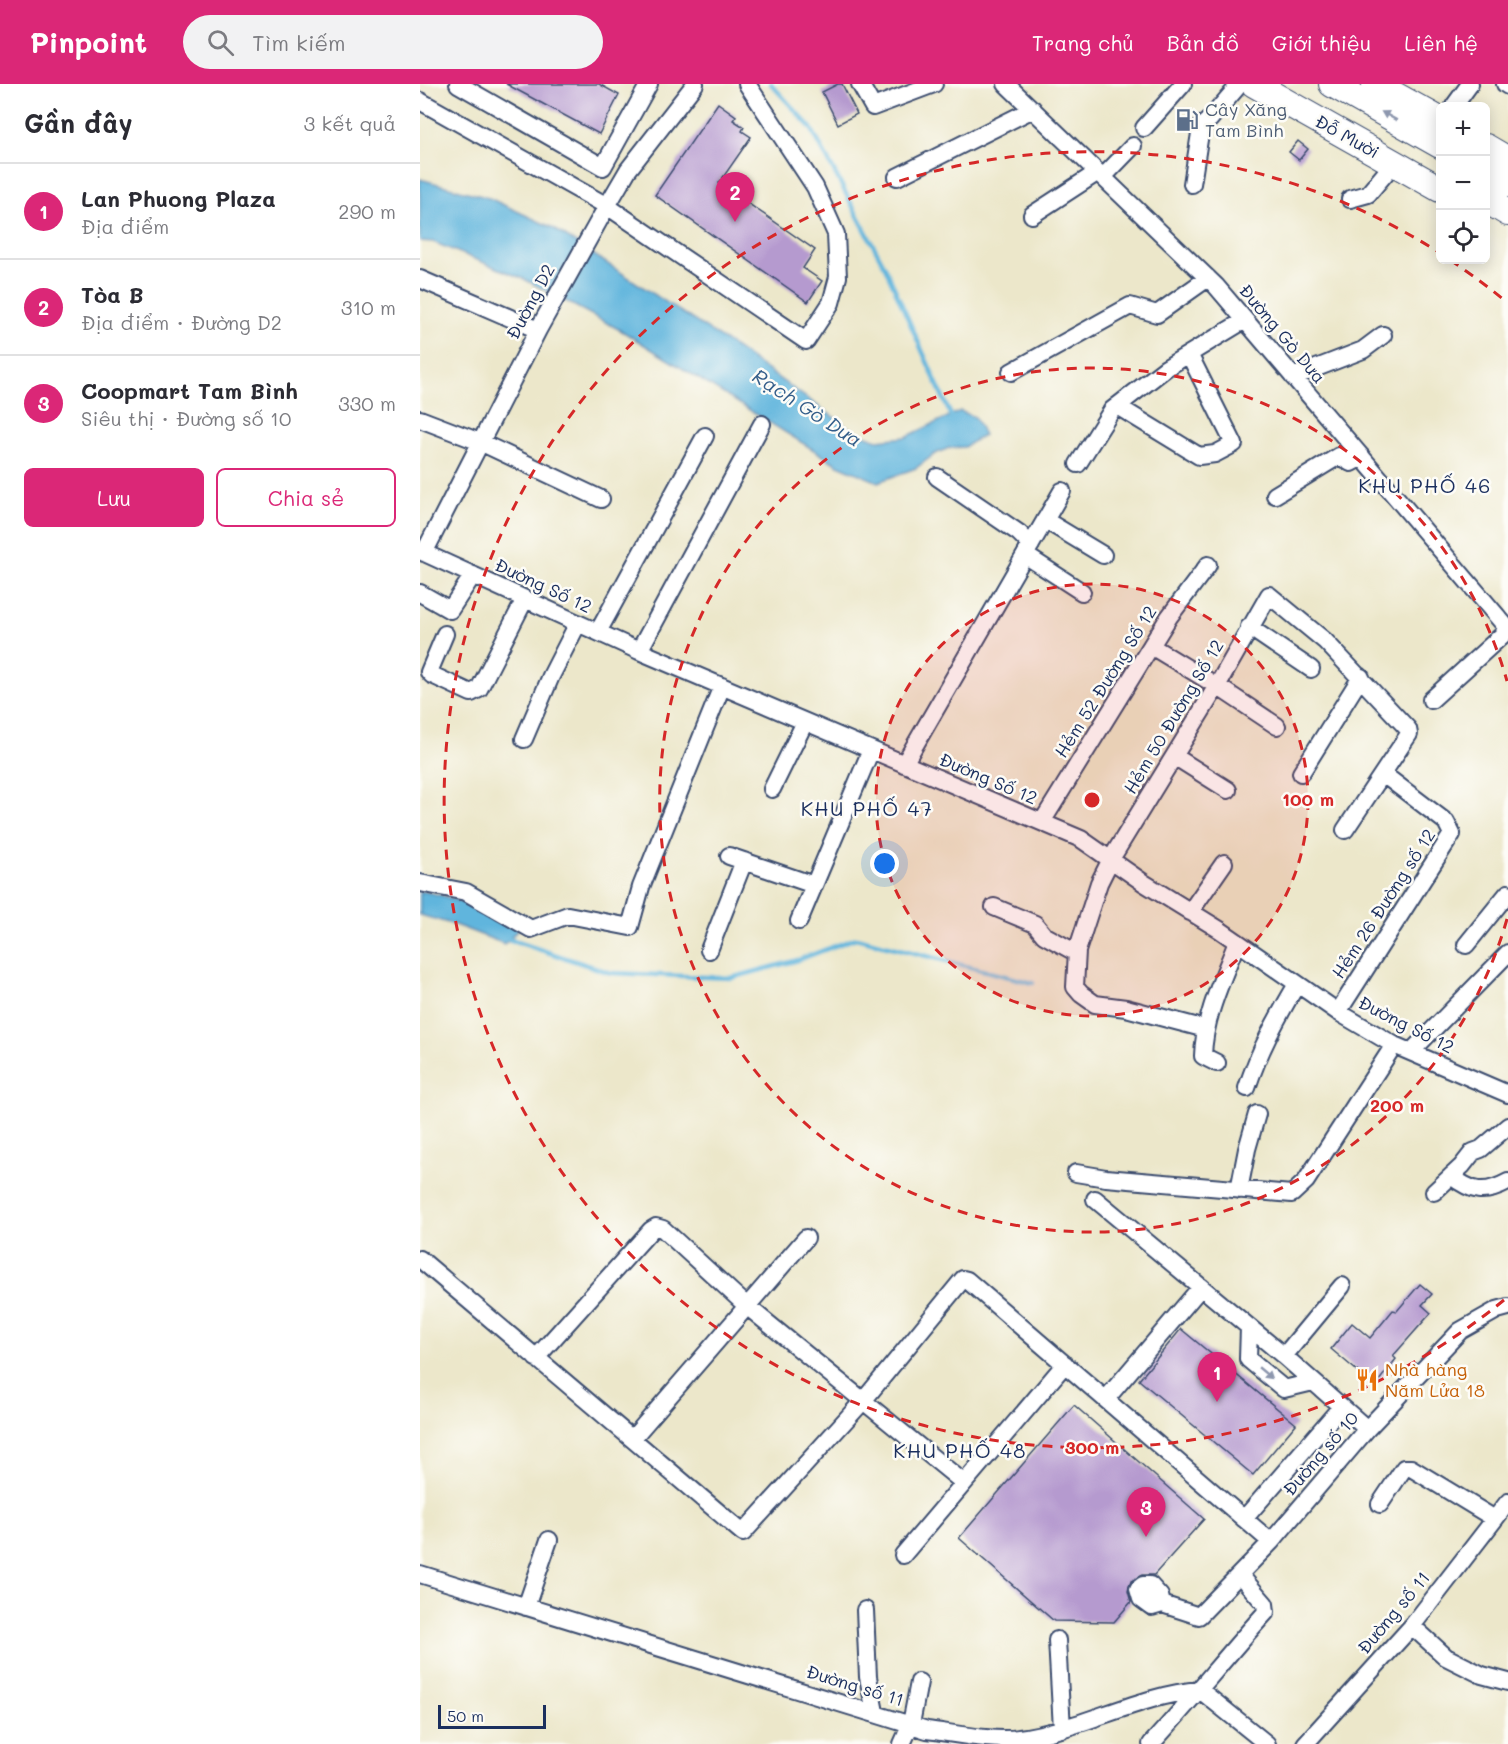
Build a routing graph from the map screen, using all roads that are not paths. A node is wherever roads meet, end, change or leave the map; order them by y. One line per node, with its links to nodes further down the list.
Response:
1 (458, 84): 2 (street)
2 (649, 84)
3 (695, 84): 34 (street, Đường D2)
4 (747, 84): 34 (street)
5 (860, 84): 6 (street)
6 (934, 84)
7 (1006, 84): 17 (street, Đường Gò Dưa)
8 (1183, 84): 18 (street)
9 (1240, 84): 29 (street)
10 (1254, 84): 24 (highway, Đỗ Mười)
11 (1279, 84): 25 (highway, Đỗ Mười)
12 (1332, 84): 20 (highway, one-way to 12)
13 (1375, 84): 19 (highway)
14 (1470, 84): 16 (street)
15 (420, 100): 34 (street)
16 (1457, 102)
17 (1033, 109): 26 (street, Đường Gò Dưa); 28 (street)
18 (1143, 128)
19 (1436, 130)
20 (1436, 131)
21 (1134, 146): 26 (street)
22 (1490, 150): 23 (highway)
23 (1508, 160)
24 (1394, 163): 31 (highway, Đỗ Mười); 32 (street)
25 (1436, 173)
26 (1100, 174): 36 (street); 39 (street, Đường Gò Dưa)
27 (1490, 174): 30 (highway)
28 (897, 177)
29 (1192, 184)
30 (1508, 184)
31 (1436, 187)
32 (1350, 199)
33 (1490, 203): 35 (highway)
34 (607, 206): 42 (street, Đường D2)
35 (1508, 213)
36 (1032, 215)
37 (1490, 218): 38 (highway)
38 (1508, 227)
39 (1208, 278): 41 (street, Đường Gò Dưa); 45 (street)
40 (420, 279): 42 (street)
41 (1245, 320): 44 (street); 46 (street, Đường Gò Dưa)
42 (538, 330): 51 (street, Đường D2)
43 (1383, 335): 46 (street)
44 (1189, 354): 47 (street); 47 (street)
45 (1011, 372)
46 (1293, 377): 52 (street, Đường Gò Dưa)
47 (1117, 406): 53 (street)
48 (420, 419): 51 (street)
49 (762, 424): 73 (street)
50 (705, 436): 70 (street)
51 (480, 442): 57 (street); 60 (street, Đường D2)
52 (1362, 457): 56 (street); 69 (street, Đường Gò Dưa)
53 (1078, 464)
54 (938, 477): 59 (street)
55 (1062, 491): 58 (street)
56 (1275, 495)
57 (601, 499)
58 (1045, 520): 59 (street); 61 (street)
59 (1028, 550): 64 (street); 84 (street)
60 (422, 552): 63 (street, Đường Số 12)
61 (1103, 555)
62 (1208, 565): 72 (street, Hẻm 52 Đường Số 12)
63 (473, 575): 65 (street); 66 (street, Đường Số 12)
64 (1082, 592)
65 (420, 593)
66 (525, 599): 67 (street, Đường Số 12); 71 (street)
67 (578, 623): 70 (street, Đường Số 12); 81 (street)
68 (1249, 627): 74 (street); 75 (street, Hẻm 50 Đường Số 12); 77 (street, Hẻm 50 Đường Số 12)
69 (1508, 629): 78 (street)
70 (598, 632): 73 (street, Đường Số 12)
71 (445, 634)
72 (1151, 646): 77 (street); 89 (street, Hẻm 52 Đường Số 12)
73 (639, 651): 76 (street, Đường Số 12)
74 (1311, 669)
75 (1360, 677): 85 (street); 86 (street)
76 (722, 686): 79 (street, Đường Số 12); 93 (street)
77 (1216, 686): 80 (street); 83 (street, Hẻm 50 Đường Số 12)
78 (1431, 700)
79 (805, 722): 82 (street, Đường Số 12); 87 (street)
80 (1277, 726)
81 (524, 739)
82 (871, 750): 84 (street, Đường Số 12); 94 (street)
83 (1174, 756): 88 (street); 91 (street, Hẻm 50 Đường Số 12)
84 (904, 764): 89 (street, Đường Số 12)
85 (1301, 773)
86 (1383, 774): 90 (street); 105 (street, Hẻm 26 Đường số 12)
87 (772, 789)
88 (1228, 790)
89 (1042, 822): 91 (street, Đường Số 12)
90 (1345, 830)
91 (1112, 859): 97 (street, Đường Số 12); 102 (street, Hẻm 50 Đường Số 12)
92 (1224, 863): 97 (street)
93 (420, 883)
94 (814, 885): 98 (street); 101 (street)
95 (1508, 893): 100 (street)
96 (994, 907): 102 (street)
97 (1190, 912): 99 (street, Đường Số 12)
98 (799, 921)
99 (1237, 942): 104 (street, Đường Số 12); 106 (street)
100 (1466, 945)
101 (709, 950)
102 (1077, 951): 106 (street, Hẻm 50 Đường Số 12)
103 (1508, 952): 108 (street)
104 (1297, 984): 105 (street, Đường Số 12); 110 (street)
105 (1338, 1012): 107 (street, Đường Số 12)
106 (1206, 1029): 109 (street)
107 (1394, 1045): 108 (street, Đường Số 12); 117 (street)
108 (1411, 1052): 111 (street, Đường Số 12)
109 (1217, 1063)
110 (1247, 1088)
111 (1508, 1094)
112 (1257, 1114): 117 (street)
113 (1508, 1126): 115 (street)
114 (1076, 1173): 117 (street)
115 (1451, 1176): 116 (street); 118 (street)
116 (1508, 1182)
117 (1239, 1190)
118 (1434, 1192)
119 (1095, 1199): 123 (street)
120 (806, 1238): 124 (street)
121 (420, 1259): 128 (street)
122 (1342, 1286): 127 (street)
123 (1201, 1287): 126 (street); 131 (street)
124 (748, 1306): 128 (street); 132 (street); 135 (street)
125 (1508, 1307): 134 (street, Đường số 10)
126 (1249, 1327): 127 (street); 130 (street, one-way to 130)
127 (1284, 1356): 130 (street)
128 (536, 1358): 135 (street)
129 (1065, 1364): 131 (street); 132 (street); 136 (street)
130 (1313, 1382): 133 (street)
131 (1106, 1399): 139 (street)
132 (863, 1401): 135 (street); 136 (street)
133 (1341, 1407): 134 (street); 139 (street)
134 (1367, 1429): 142 (street, Đường số 10)
135 (632, 1439)
136 (964, 1483): 143 (street)
137 (1508, 1502): 140 (street, Đường số 11)
138 (1380, 1504): 140 (street)
139 (1244, 1519): 142 (street)
140 (1495, 1519): 149 (street, Đường số 11)
141 (549, 1539): 147 (street)
142 (1271, 1542): 145 (street, Đường số 10)
143 (903, 1555)
144 (420, 1574): 147 (street, Đường số 11)
145 (1240, 1575): 146 (street, Đường số 10); 153 (street)
146 (1162, 1604)
147 (526, 1606): 154 (street, Đường số 11)
148 (864, 1610): 154 (street)
149 (1412, 1626): 152 (street); 161 (street, Đường số 11)
150 (1057, 1640): 156 (street)
151 (919, 1682): 155 (street)
152 (1508, 1682)
153 (1200, 1690): 156 (street, Đường số 11); 159 (street); 160 (street)
154 (875, 1712): 155 (street, Đường số 11)
155 (911, 1724): 157 (street, Đường số 11); 158 (street)
156 (1062, 1729): 157 (street, Đường số 11)
157 (1003, 1741)
158 (902, 1744)
159 (1151, 1744)
160 (1267, 1744)
161 (1305, 1744)

